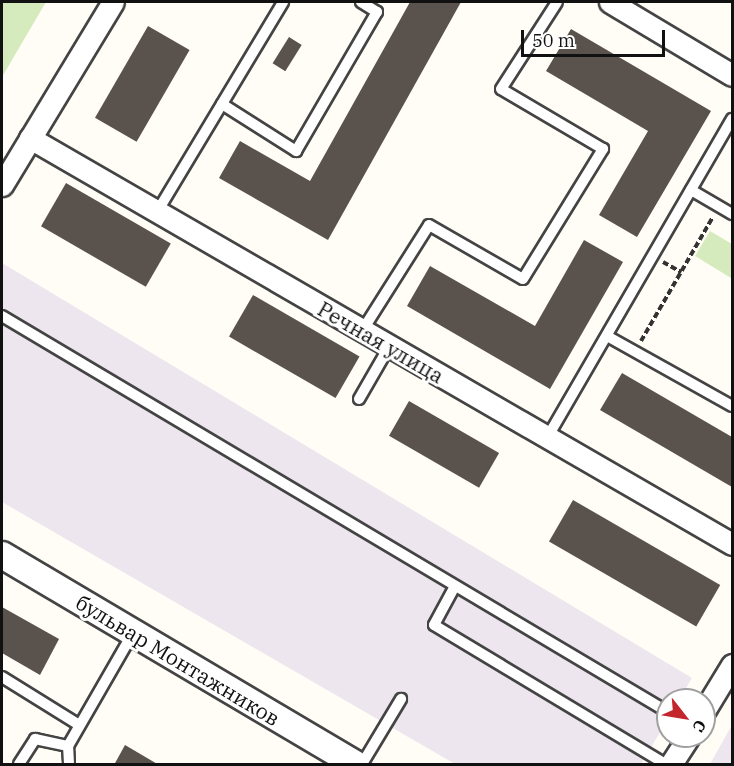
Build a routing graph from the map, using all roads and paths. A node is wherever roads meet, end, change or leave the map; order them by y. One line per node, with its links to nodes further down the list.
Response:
1 (113, 2): 9 (street)
2 (283, 2): 7 (lane)
3 (361, 2): 7 (lane)
4 (557, 2): 16 (lane)
5 (610, 2): 6 (street)
6 (732, 75)
7 (222, 104): 13 (lane)
8 (732, 119): 11 (lane)
9 (30, 138): 10 (street); 13 (street, Речная улица)
10 (2, 185)
11 (691, 190): 12 (lane); 17 (lane)
12 (719, 206): 14 (lane); 19 (path)
13 (157, 212): 16 (street, Речная улица)
14 (732, 214)
15 (2, 316): 25 (lane)
16 (362, 331): 18 (street, Речная улица)
17 (607, 336): 19 (lane); 22 (lane)
18 (389, 347): 20 (lane); 22 (street, Речная улица)
19 (634, 352): 21 (lane)
20 (358, 399)
21 (732, 406)
22 (547, 438): 23 (street, Речная улица)
23 (732, 544)
24 (2, 555): 26 (street, бульвар Монтажников)
25 (455, 586): 31 (lane); 39 (lane)
26 (133, 633): 32 (lane); 37 (street, бульвар Монтажников)
27 (732, 668): 29 (street)
28 (2, 677): 32 (lane)
29 (716, 693)
30 (401, 699): 38 (lane)
31 (656, 705)
32 (80, 725): 33 (lane)
33 (68, 746): 35 (lane); 36 (lane)
34 (682, 748): 40 (street)
35 (19, 765)
36 (69, 765)
37 (355, 765)
38 (362, 765)
39 (665, 765)
40 (671, 765)

